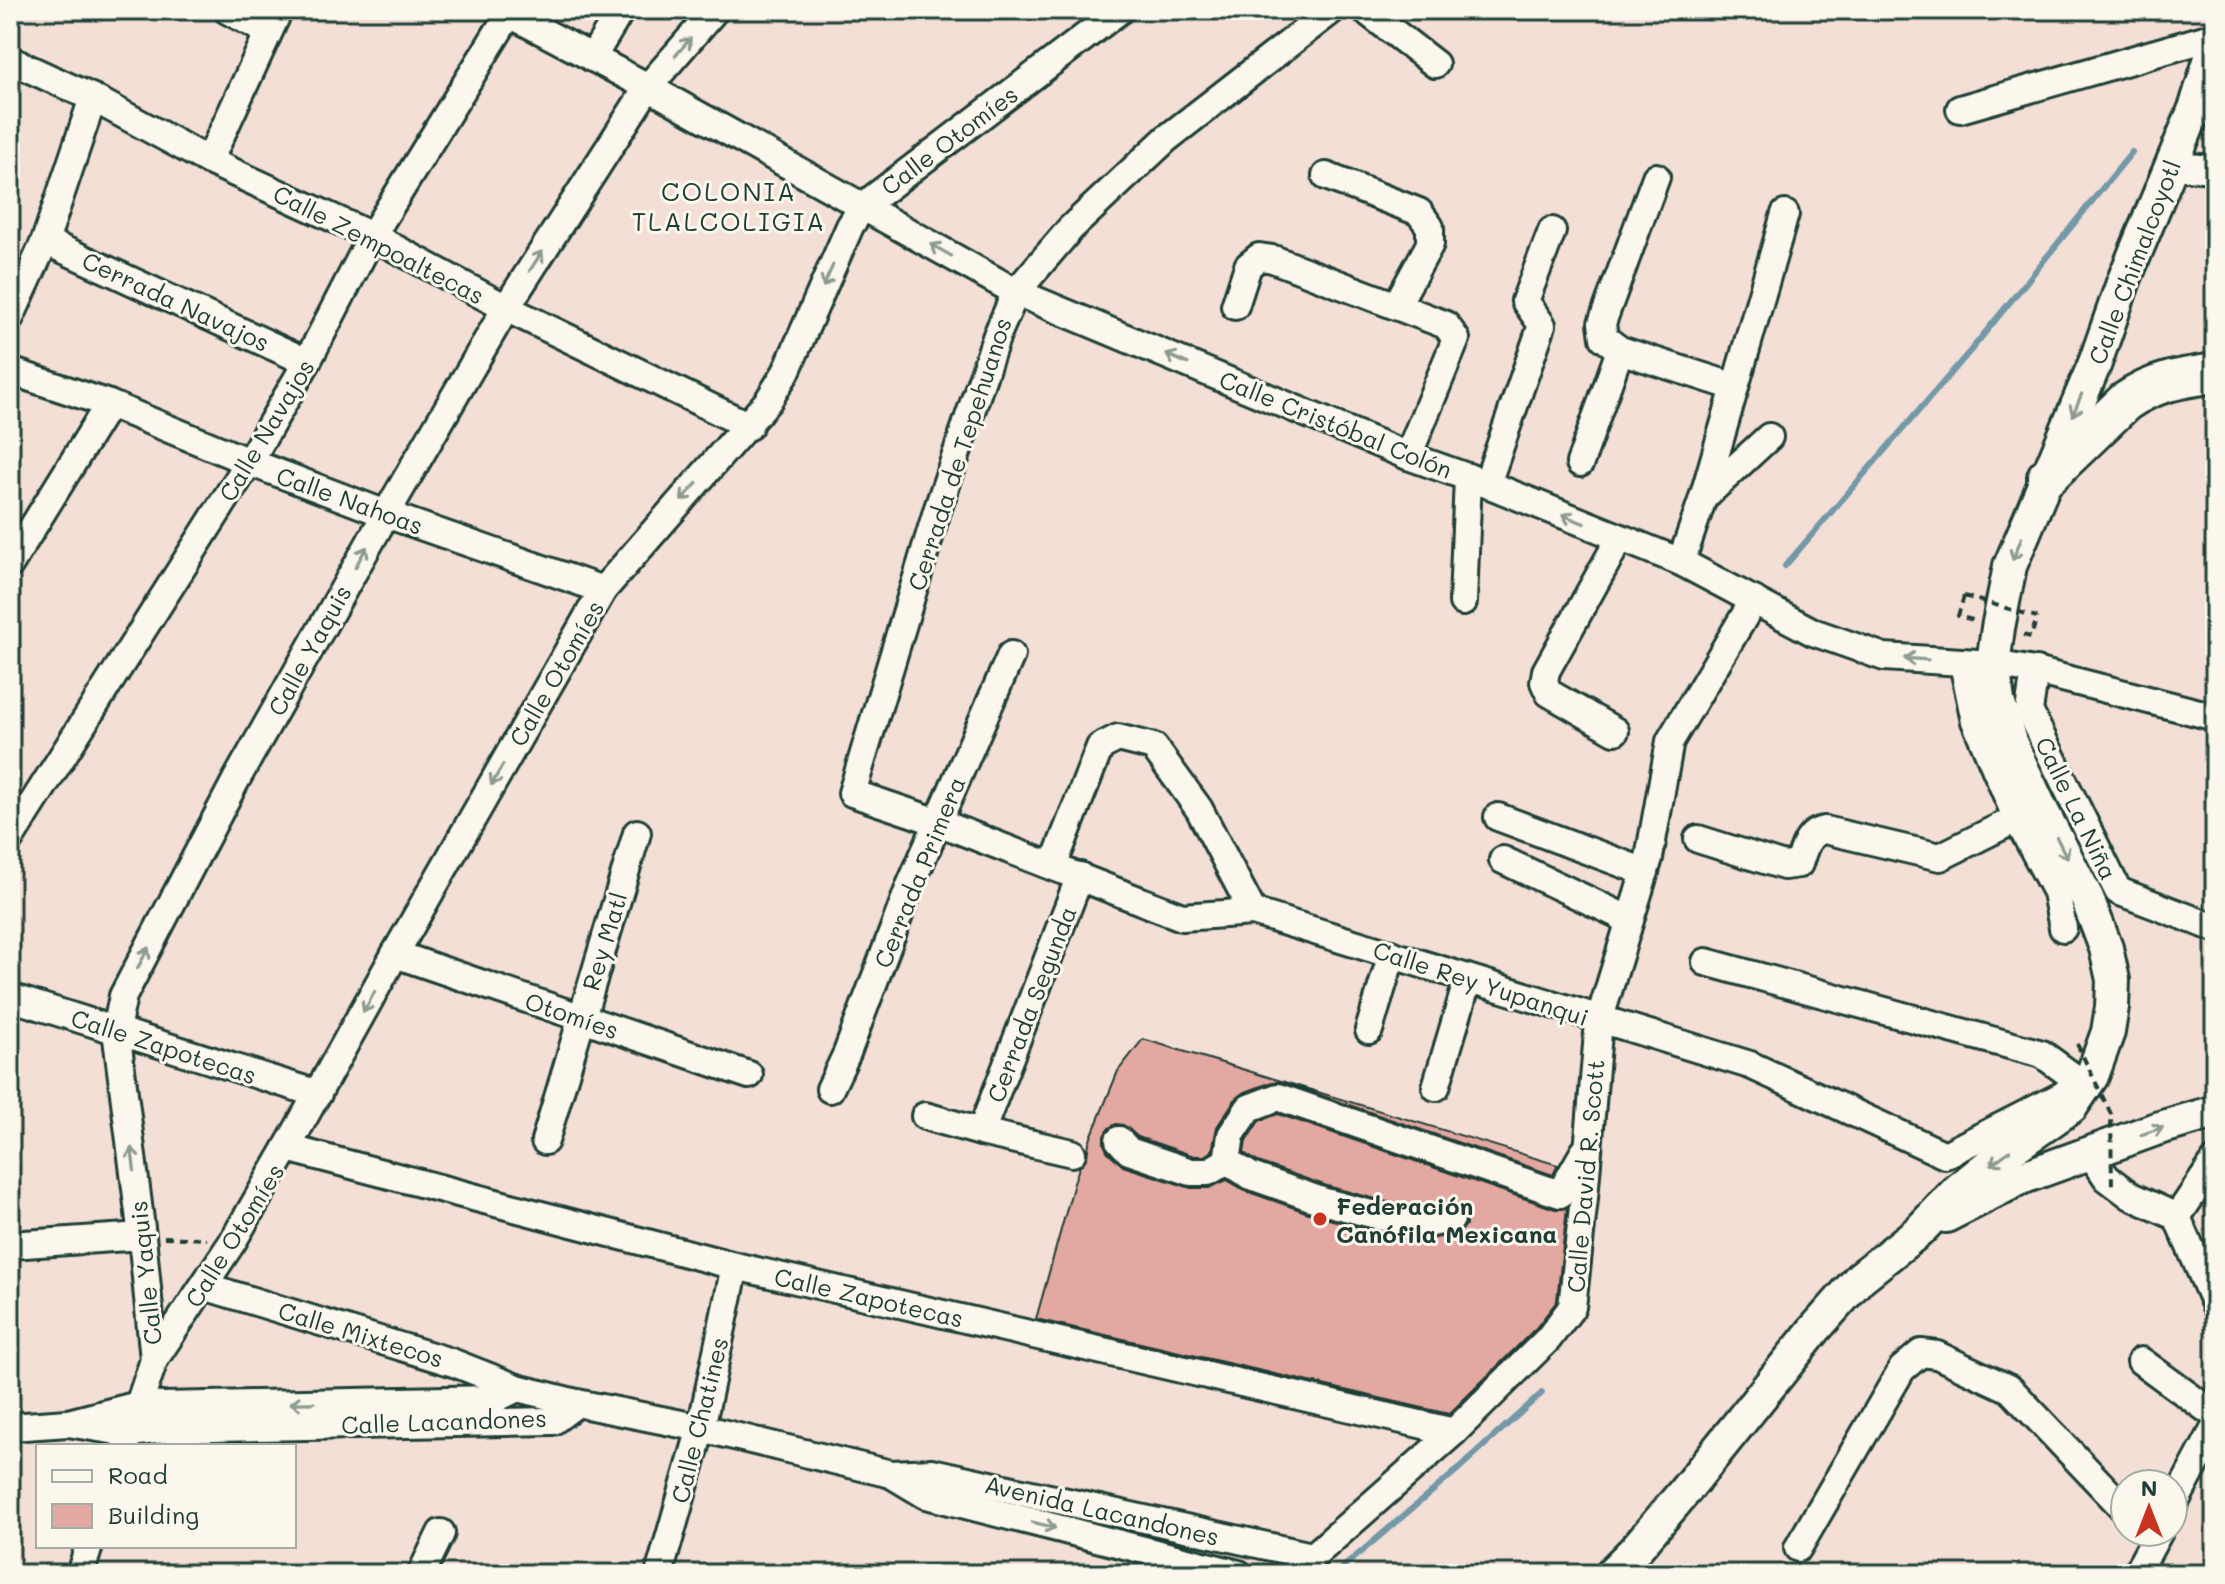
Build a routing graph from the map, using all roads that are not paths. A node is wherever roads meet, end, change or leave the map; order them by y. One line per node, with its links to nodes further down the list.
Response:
1 (227, 10): 8 (street)
2 (621, 10): 11 (street)
3 (715, 10): 14 (street, Calle Yaquis, one-way to 3)
4 (1120, 10): 22 (street, Calle Otomíes)
5 (1332, 10): 27 (street, Cerrada de Tepehuanos)
6 (1365, 10): 13 (street)
7 (506, 12): 11 (street, Calle Cristóbal Colón); 25 (street, Calle Navajos)
8 (274, 21): 17 (street)
9 (2215, 36): 16 (street)
10 (2215, 45): 18 (main road, Calle Chimalcoyotl)
11 (592, 58): 14 (street, Calle Cristóbal Colón)
12 (10, 60): 15 (street, Calle Zempoaltecas)
13 (1435, 64)
14 (648, 87): 22 (street, Calle Cristóbal Colón); 30 (street, Calle Yaquis, one-way to 14)
15 (93, 98): 17 (street, Calle Zempoaltecas); 26 (street)
16 (1960, 109)
17 (209, 161): 25 (street, Calle Zempoaltecas)
18 (2171, 166): 19 (street); 43 (main road, Calle Chimalcoyotl, one-way to 43)
19 (2215, 169)
20 (1326, 176): 29 (street)
21 (1656, 177): 32 (street)
22 (863, 206): 27 (street, Calle Cristóbal Colón, one-way to 22); 38 (street, Calle Otomíes, one-way to 38)
23 (1785, 214): 36 (street)
24 (1552, 231): 44 (street)
25 (372, 236): 30 (street, Calle Zempoaltecas); 33 (street, Calle Navajos)
26 (45, 241): 31 (street); 33 (street, Cerrada Navajos)
27 (1016, 292): 40 (street, Calle Cristóbal Colón, one-way to 27); 58 (street, Cerrada de Tepehuanos)
28 (1235, 306): 29 (street)
29 (1396, 306): 40 (street)
30 (506, 308): 38 (street, Calle Zempoaltecas); 46 (street, Calle Yaquis)
31 (10, 318)
32 (1620, 350): 36 (street); 42 (street)
33 (307, 362): 41 (street, Calle Navajos)
34 (10, 371): 37 (street, Calle Nahoas)
35 (2215, 373): 43 (highway)
36 (1735, 387): 45 (street)
37 (109, 404): 41 (street, Calle Nahoas); 49 (street)
38 (749, 426): 50 (street, Calle Otomíes, one-way to 50)
39 (1769, 437): 45 (street)
40 (1408, 456): 44 (street, Calle Cristóbal Colón)
41 (249, 462): 46 (street, Calle Nahoas); 63 (street, Calle Navajos)
42 (1580, 463)
43 (2047, 477): 54 (main road, Calle Chimalcoyotl, one-way to 54)
44 (1477, 480): 47 (street, Calle Cristóbal Colón, one-way to 44); 52 (street)
45 (1703, 498): 48 (street)
46 (386, 514): 50 (street, Calle Nahoas); 80 (street, Calle Yaquis, one-way to 46)
47 (1620, 538): 48 (street, Calle Cristóbal Colón); 57 (street)
48 (1681, 562): 51 (street, Calle Cristóbal Colón)
49 (10, 564)
50 (603, 590): 73 (street, Calle Otomíes, one-way to 73)
51 (1754, 600): 54 (street, Calle Cristóbal Colón, one-way to 51); 66 (street, Calle David R. Scott)
52 (1463, 602)
53 (1011, 655): 61 (street, Cerrada Primera)
54 (1978, 664): 55 (street, Calle Cristóbal Colón); 59 (main road, Calle Chimalcoyotl)
55 (2035, 671): 56 (street, Calle Cristóbal Colón); 72 (street, Calle La Niña)
56 (2215, 717)
57 (1615, 731)
58 (852, 793): 61 (street, Calle Rey Yupanqui)
59 (2029, 813): 64 (street); 71 (street); 83 (main road, Calle Chimalcoyotl, one-way to 83)
60 (1498, 817): 66 (street)
61 (938, 822): 67 (street, Calle Rey Yupanqui); 85 (street, Cerrada Primera)
62 (637, 833): 78 (street, Rey Matl)
63 (10, 839)
64 (1698, 839)
65 (1503, 860): 70 (street)
66 (1647, 865): 70 (street, Calle David R. Scott)
67 (1053, 866): 68 (street, Calle Rey Yupanqui); 69 (street)
68 (1080, 876): 69 (street, Calle Rey Yupanqui); 89 (street, Cerrada Segunda)
69 (1253, 912): 74 (street, Calle Rey Yupanqui)
70 (1630, 920): 79 (street, Calle David R. Scott)
71 (2063, 928)
72 (2215, 928)
73 (395, 954): 78 (street, Otomíes); 86 (street, Calle Otomíes, one-way to 86)
74 (1392, 954): 76 (street, Calle Rey Yupanqui); 81 (street)
75 (1706, 962): 83 (street)
76 (1468, 979): 79 (street, Calle Rey Yupanqui); 84 (street)
77 (10, 997): 80 (street, Calle Zapotecas)
78 (581, 1018): 82 (street, Otomíes); 91 (street, Rey Matl)
79 (1599, 1021): 83 (street, Calle Rey Yupanqui); 92 (street, Calle David R. Scott)
80 (116, 1030): 86 (street, Calle Zapotecas); 101 (street, Calle Yaquis, one-way to 80)
81 (1369, 1030)
82 (749, 1075)
83 (2084, 1083): 95 (main road); 100 (main road, one-way to 100)
84 (1436, 1087)
85 (830, 1089)
86 (318, 1094): 93 (street, Calle Otomíes)
87 (2215, 1112): 95 (main road, one-way to 87)
88 (925, 1116): 89 (street, Cerrada Segunda)
89 (981, 1132): 94 (street, Cerrada Segunda)
90 (1119, 1140): 96 (street)
91 (545, 1141)
92 (1589, 1143): 96 (street); 116 (street, Calle David R. Scott)
93 (287, 1148): 103 (street, Calle Zapotecas); 104 (street, Calle Otomíes)
94 (1072, 1153)
95 (2090, 1153): 98 (street); 100 (main road)
96 (1227, 1161): 99 (street)
97 (2215, 1161): 98 (street)
98 (2177, 1217): 105 (street)
99 (1451, 1219)
100 (1919, 1231): 134 (main road)
101 (142, 1236): 102 (street); 106 (street, Calle Yaquis)
102 (10, 1245)
103 (735, 1266): 114 (street, Calle Chatines); 116 (street, Calle Zapotecas)
104 (204, 1286): 106 (street, Calle Otomíes); 108 (street, Calle Mixtecos)
105 (2215, 1304)
106 (154, 1360): 110 (street, Calle Otomíes)
107 (2141, 1361): 111 (street)
108 (517, 1388): 109 (street, Avenida Lacandones); 110 (street, Calle Lacandones, one-way to 110)
109 (577, 1403): 114 (street, Avenida Lacandones); 117 (street, Calle Lacandones)
110 (138, 1405): 112 (street, Calle Lacandones); 117 (street, Calle Otomíes)
111 (2215, 1415)
112 (68, 1423): 113 (street, Calle Lacandones); 117 (street, Calle Lacandones)
113 (10, 1427)
114 (701, 1428): 120 (street, Avenida Lacandones); 132 (street, Calle Chatines)
115 (2215, 1428): 118 (street)
116 (1454, 1432): 129 (street, Calle David R. Scott)
117 (127, 1439)
118 (2189, 1476)
119 (2109, 1493): 126 (street)
120 (997, 1500): 121 (street, Avenida Lacandones); 124 (street, Avenida Lacandones, one-way to 124)
121 (1105, 1511): 122 (street, Avenida Lacandones); 124 (street)
122 (1190, 1530): 128 (street); 129 (street, Avenida Lacandones)
123 (441, 1533): 131 (street)
124 (1097, 1538): 128 (street, Avenida Lacandones)
125 (88, 1548): 130 (street)
126 (1798, 1548)
127 (2147, 1548): 135 (street)
128 (1181, 1560): 133 (street, Avenida Lacandones)
129 (1303, 1565)
130 (80, 1574)
131 (421, 1574)
132 (659, 1574)
133 (1239, 1574)
134 (1611, 1574)
135 (2136, 1574)

